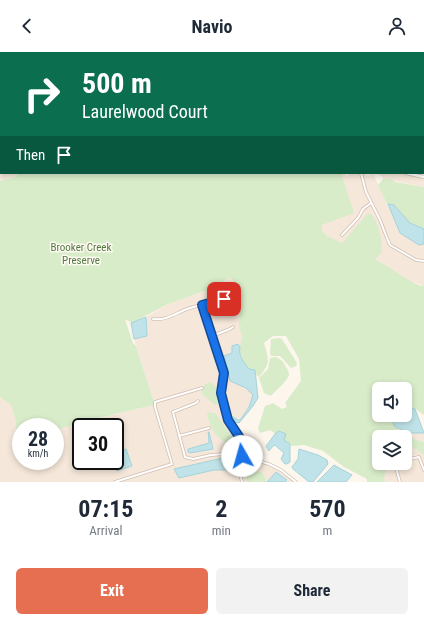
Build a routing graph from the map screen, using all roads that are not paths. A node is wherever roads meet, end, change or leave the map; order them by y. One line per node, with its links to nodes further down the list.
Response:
1 (362, 174): 4 (street)
2 (410, 174): 3 (street)
3 (424, 177)
4 (372, 203): 5 (street); 6 (street)
5 (342, 235)
6 (424, 261)
7 (224, 295): 8 (street)
8 (202, 305): 9 (street); 11 (street)
9 (153, 319)
10 (233, 327): 11 (street)
11 (212, 336): 16 (street)
12 (202, 388): 20 (street)
13 (198, 401): 15 (street)
14 (209, 428): 15 (street)
15 (179, 436): 16 (street)
16 (242, 456): 21 (street); 22 (street)
17 (412, 458): 19 (street)
18 (397, 470): 23 (street)
19 (424, 470)
20 (114, 482)
21 (242, 482)
22 (296, 482)
23 (400, 482)

